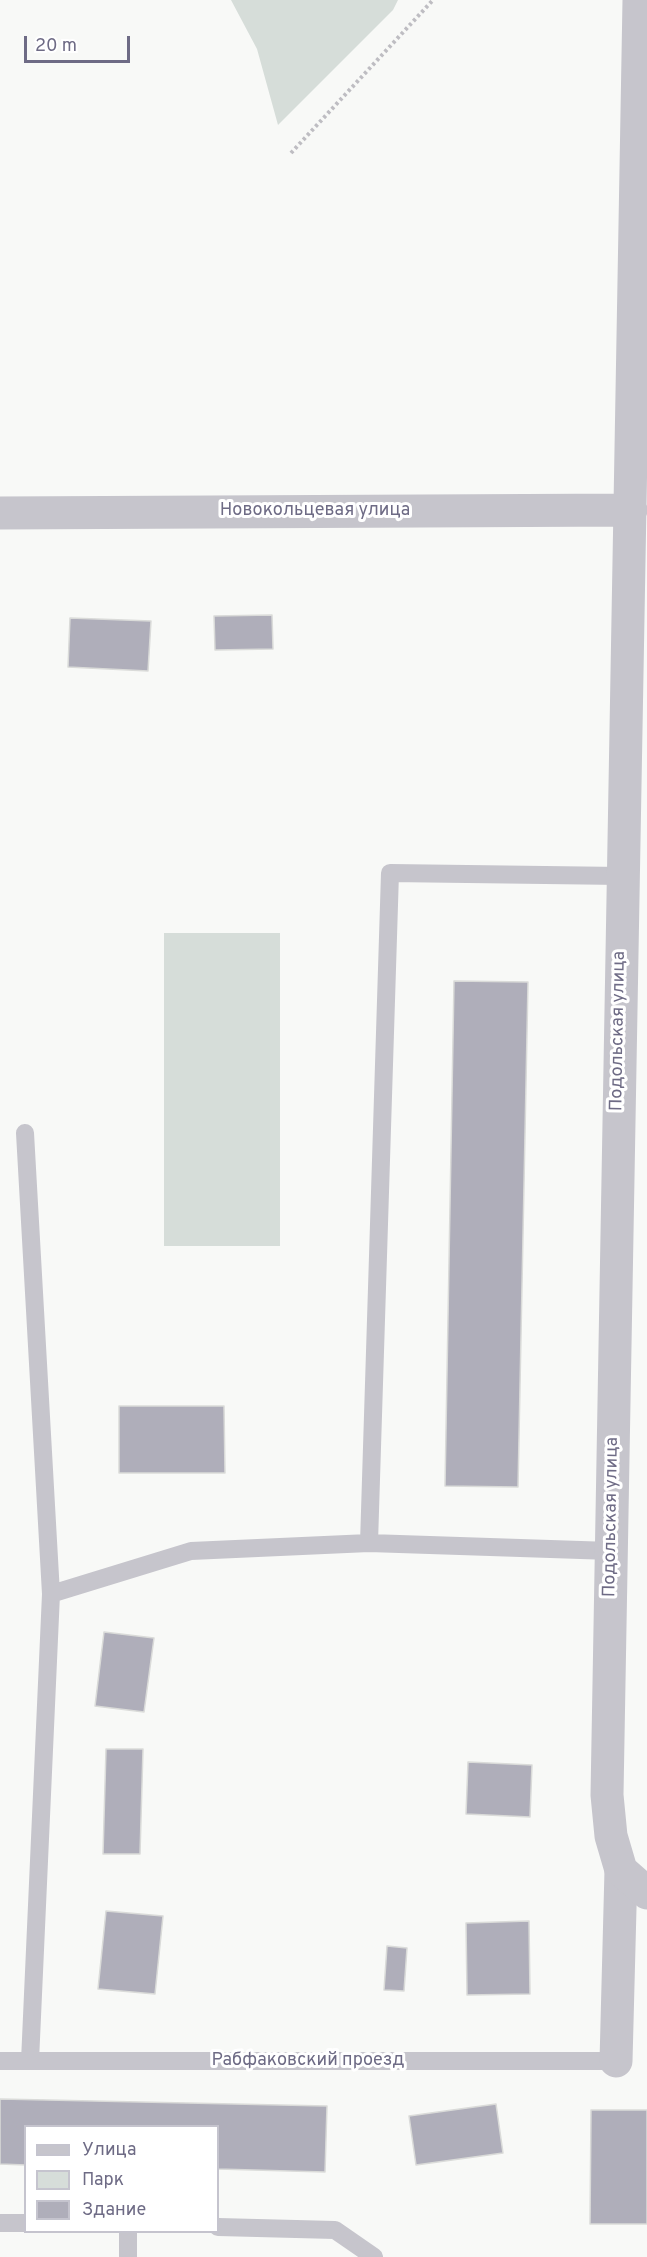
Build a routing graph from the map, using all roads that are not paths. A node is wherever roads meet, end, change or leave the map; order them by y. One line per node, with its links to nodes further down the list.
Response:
1 (639, 0): 2 (street, Подольская улица)
2 (631, 510): 3 (street, Новокольцевая улица); 4 (street, Подольская улица)
3 (0, 513)
4 (622, 876): 6 (lane); 7 (street, Подольская улица)
5 (26, 1133): 8 (lane)
6 (369, 1543): 7 (lane); 8 (lane)
7 (611, 1551): 9 (street, Подольская улица)
8 (51, 1594): 12 (lane)
9 (621, 1870): 10 (street); 13 (street, Подольская улица)
10 (647, 1893)
11 (0, 2061): 12 (lane, Рабфаковский проезд)
12 (30, 2061): 13 (lane, Рабфаковский проезд)
13 (616, 2061)
14 (0, 2223): 15 (lane)
15 (24, 2223)
16 (219, 2227): 19 (lane)
17 (128, 2233): 18 (lane)
18 (128, 2257)
19 (374, 2257)

